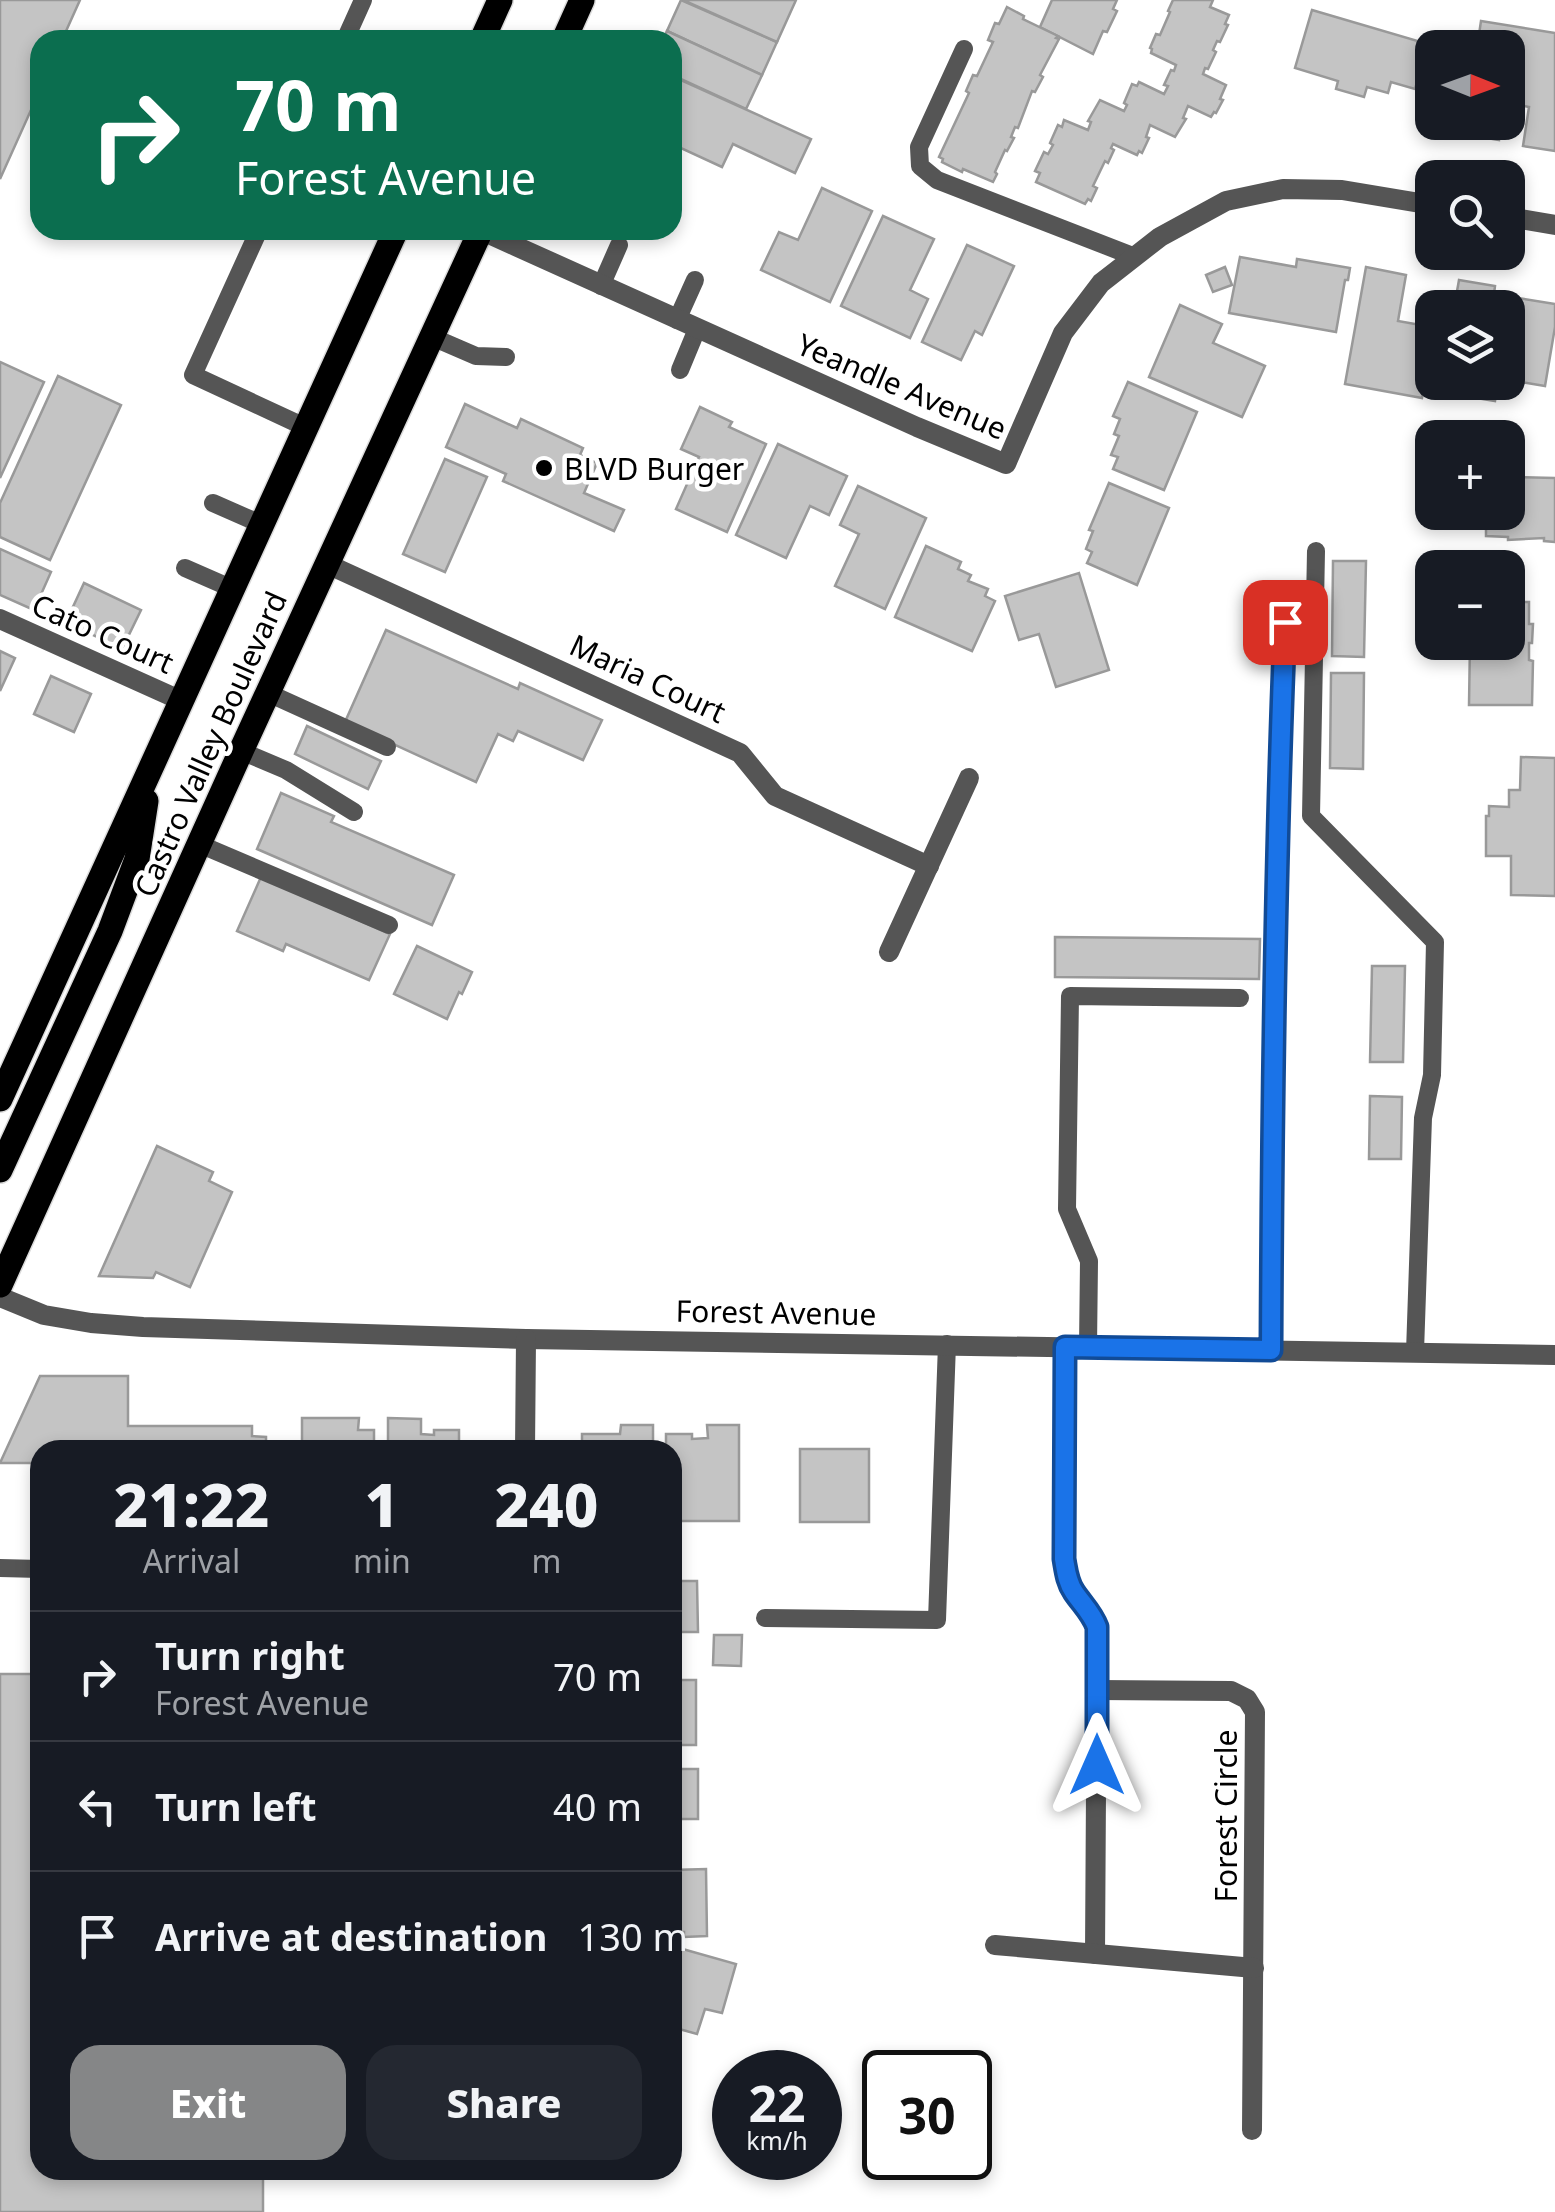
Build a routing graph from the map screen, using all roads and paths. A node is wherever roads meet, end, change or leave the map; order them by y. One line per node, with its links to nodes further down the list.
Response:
1 (363, 0): 4 (lane)
2 (500, 0): 5 (main road)
3 (582, 0): 6 (main road)
4 (350, 30)
5 (486, 30)
6 (568, 30)
7 (964, 49): 16 (lane)
8 (1415, 202): 16 (street, Yeandle Avenue)
9 (1525, 220): 10 (street)
10 (1555, 225)
11 (255, 240): 24 (lane)
12 (392, 240): 24 (main road, Castro Valley Boulevard)
13 (476, 240): 21 (main road, Castro Valley Boulevard)
14 (502, 240): 18 (street, Yeandle Avenue)
15 (619, 245): 18 (lane)
16 (1134, 257): 20 (street, Yeandle Avenue)
17 (695, 280): 19 (lane)
18 (600, 286): 19 (street, Yeandle Avenue)
19 (677, 320): 20 (street, Yeandle Avenue)
20 (698, 329): 23 (lane)
21 (432, 337): 22 (lane); 28 (main road, Castro Valley Boulevard)
22 (506, 357)
23 (680, 370)
24 (307, 428): 26 (main road, Castro Valley Boulevard)
25 (213, 503): 26 (lane)
26 (262, 525): 30 (main road, Castro Valley Boulevard)
27 (1316, 551): 54 (lane)
28 (328, 564): 33 (main road, Castro Valley Boulevard); 41 (street, Maria Court)
29 (185, 568): 30 (lane)
30 (233, 589): 34 (main road, Castro Valley Boulevard)
31 (0, 620): 34 (street, Cato Court)
32 (1285, 622): 53 (lane)
33 (268, 693): 35 (lane); 36 (main road, Castro Valley Boulevard)
34 (182, 701): 37 (main road, Castro Valley Boulevard)
35 (387, 746)
36 (241, 751): 39 (lane); 40 (main road, Castro Valley Boulevard)
37 (152, 766): 45 (main road, Castro Valley Boulevard); 46 (main road)
38 (970, 778): 41 (street)
39 (354, 812)
40 (199, 844): 42 (lane); 47 (main road, Castro Valley Boulevard)
41 (929, 866): 43 (street)
42 (389, 925)
43 (890, 952)
44 (1240, 998): 52 (lane)
45 (0, 1099)
46 (0, 1170)
47 (0, 1285)
48 (0, 1297): 49 (street, Forest Avenue)
49 (526, 1339): 50 (street, Forest Avenue); 56 (street)
50 (947, 1344): 51 (street, Forest Avenue); 59 (lane)
51 (1065, 1347): 52 (street, Forest Avenue); 60 (street)
52 (1088, 1348): 53 (street, Forest Avenue)
53 (1271, 1350): 54 (street, Forest Avenue)
54 (1414, 1352): 55 (street, Forest Avenue)
55 (1555, 1355)
56 (525, 1440)
57 (0, 1568): 58 (lane)
58 (30, 1569)
59 (766, 1618)
60 (1097, 1690): 62 (street); 63 (street, Forest Circle)
61 (995, 1945): 62 (street)
62 (1095, 1954): 63 (street)
63 (1254, 1968): 64 (street, Forest Circle)
64 (1252, 2130)

